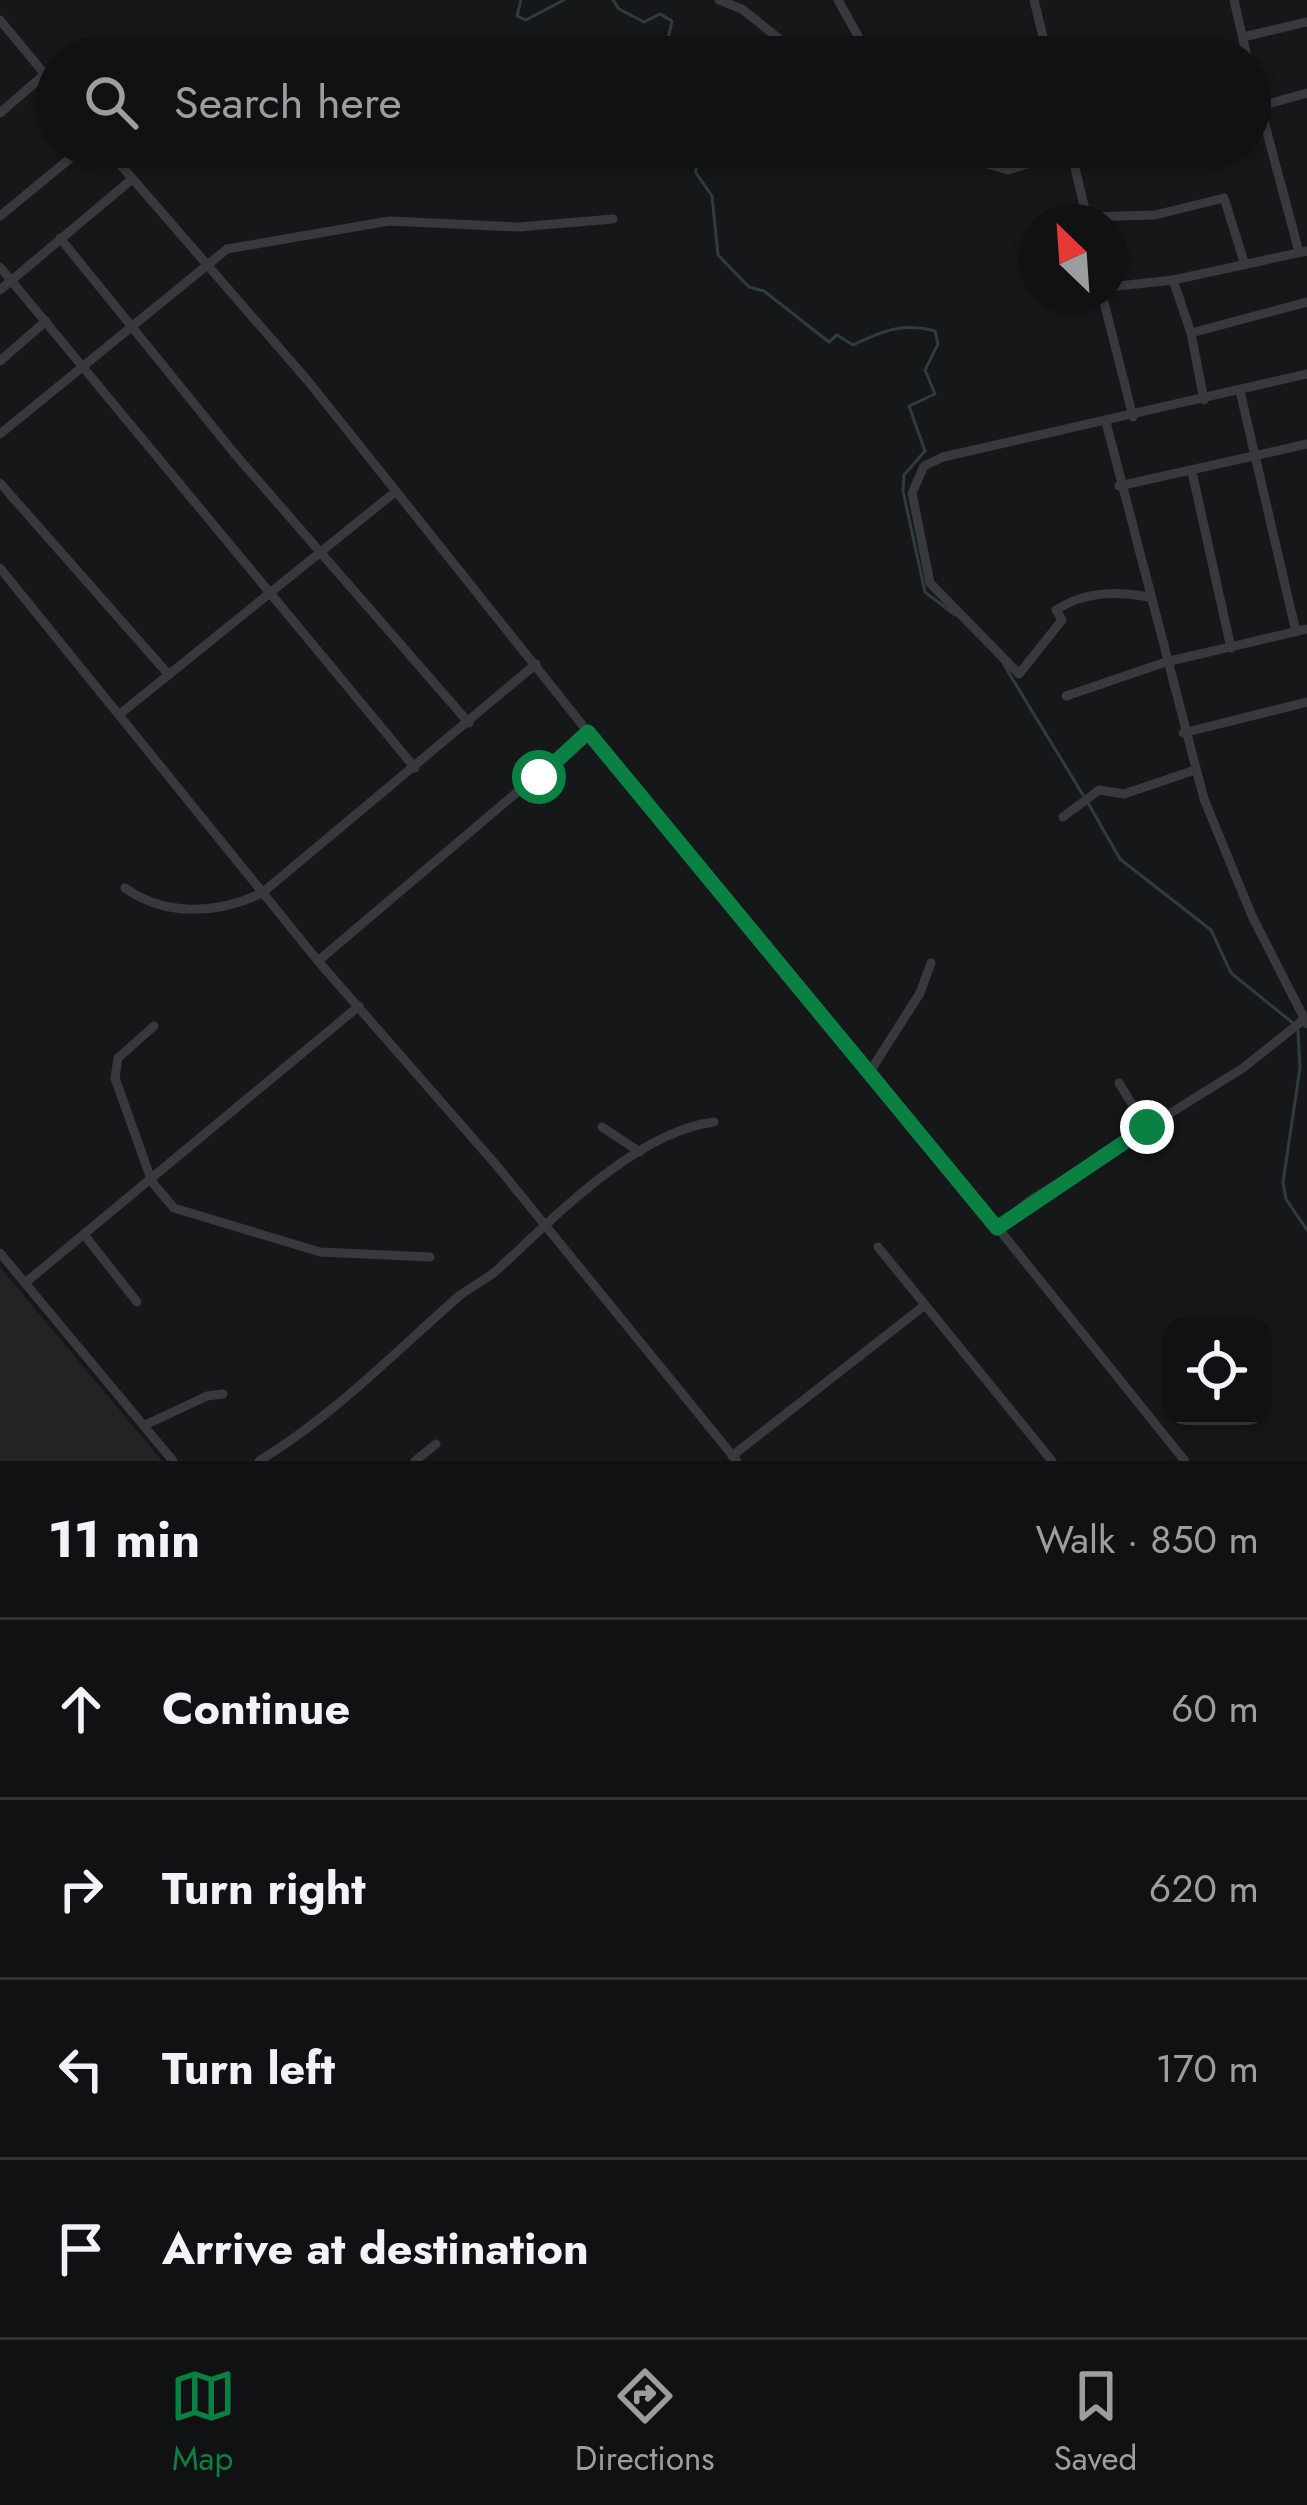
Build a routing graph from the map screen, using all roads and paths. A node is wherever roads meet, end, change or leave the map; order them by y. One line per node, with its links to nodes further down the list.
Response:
1 (718, 0): 7 (street)
2 (838, 0): 8 (street)
3 (1034, 0): 9 (street)
4 (1234, 0): 10 (street)
5 (0, 20): 12 (street)
6 (1307, 22): 11 (street)
7 (776, 36)
8 (858, 36)
9 (1043, 36)
10 (1243, 36)
11 (1247, 36)
12 (36, 63)
13 (36, 82): 16 (street)
14 (1307, 93): 15 (street)
15 (1271, 103)
16 (0, 113)
17 (1271, 157): 27 (street)
18 (58, 168): 23 (street)
19 (122, 168): 21 (street)
20 (1075, 168): 22 (street)
21 (131, 180): 26 (street); 28 (street)
22 (1083, 204)
23 (0, 216)
24 (1127, 217): 29 (street)
25 (613, 219): 28 (street)
26 (60, 238): 32 (street); 38 (street)
27 (1303, 252): 29 (street)
28 (203, 264): 38 (street); 53 (street)
29 (1245, 265): 31 (street)
30 (0, 267): 32 (street)
31 (1174, 280): 33 (street); 39 (street)
32 (11, 281): 34 (street); 37 (street)
33 (1127, 285)
34 (0, 290)
35 (1307, 302): 39 (street)
36 (1107, 312): 45 (street)
37 (46, 321): 40 (street); 41 (street)
38 (130, 329): 41 (street); 54 (street)
39 (1192, 333): 44 (street)
40 (0, 361)
41 (80, 370): 47 (street); 56 (street)
42 (1307, 374): 43 (street)
43 (1240, 391): 44 (street); 49 (street)
44 (1204, 400): 45 (street)
45 (1133, 417): 46 (street)
46 (1106, 422): 52 (street); 57 (street)
47 (0, 434)
48 (1307, 444): 49 (street)
49 (1254, 456): 50 (street); 58 (street)
50 (1192, 472): 52 (street); 59 (street)
51 (0, 483): 62 (street)
52 (1119, 486): 57 (street)
53 (395, 492): 54 (street); 61 (street)
54 (319, 551): 56 (street); 66 (street)
55 (0, 568): 65 (street)
56 (266, 593): 62 (street); 69 (street)
57 (1149, 597): 60 (street)
58 (1301, 631): 59 (street)
59 (1231, 648): 60 (street)
60 (1166, 662): 63 (street); 68 (street)
61 (536, 664): 66 (street); 67 (street)
62 (170, 675): 65 (street)
63 (1066, 696)
64 (1307, 702): 68 (street)
65 (120, 714): 73 (street)
66 (469, 723): 69 (street)
67 (588, 732): 74 (street); 79 (street)
68 (1183, 733): 70 (street)
69 (416, 768): 73 (street)
70 (1195, 770): 71 (street); 77 (street)
71 (1063, 817)
72 (124, 888): 73 (street)
73 (262, 893): 74 (street)
74 (318, 962): 76 (street)
75 (931, 962): 79 (street)
76 (359, 1006): 85 (street); 86 (street)
77 (1302, 1022): 83 (street)
78 (154, 1026): 85 (street)
79 (871, 1070): 87 (street)
80 (1119, 1083): 83 (street)
81 (714, 1122): 84 (street)
82 (602, 1127): 84 (street)
83 (1147, 1127): 87 (street)
84 (640, 1153): 86 (street)
85 (152, 1182): 88 (street); 91 (street)
86 (546, 1225): 98 (street); 100 (street)
87 (997, 1228): 103 (street)
88 (86, 1237): 92 (street); 93 (street)
89 (878, 1247): 94 (street)
90 (0, 1253): 92 (street)
91 (430, 1257)
92 (25, 1283): 96 (street)
93 (137, 1302)
94 (925, 1305): 98 (street); 102 (street)
95 (223, 1394): 96 (street)
96 (145, 1424): 99 (street)
97 (436, 1444): 101 (street)
98 (734, 1458)
99 (173, 1461)
100 (259, 1461)
101 (415, 1461)
102 (1052, 1461)
103 (1185, 1461)

